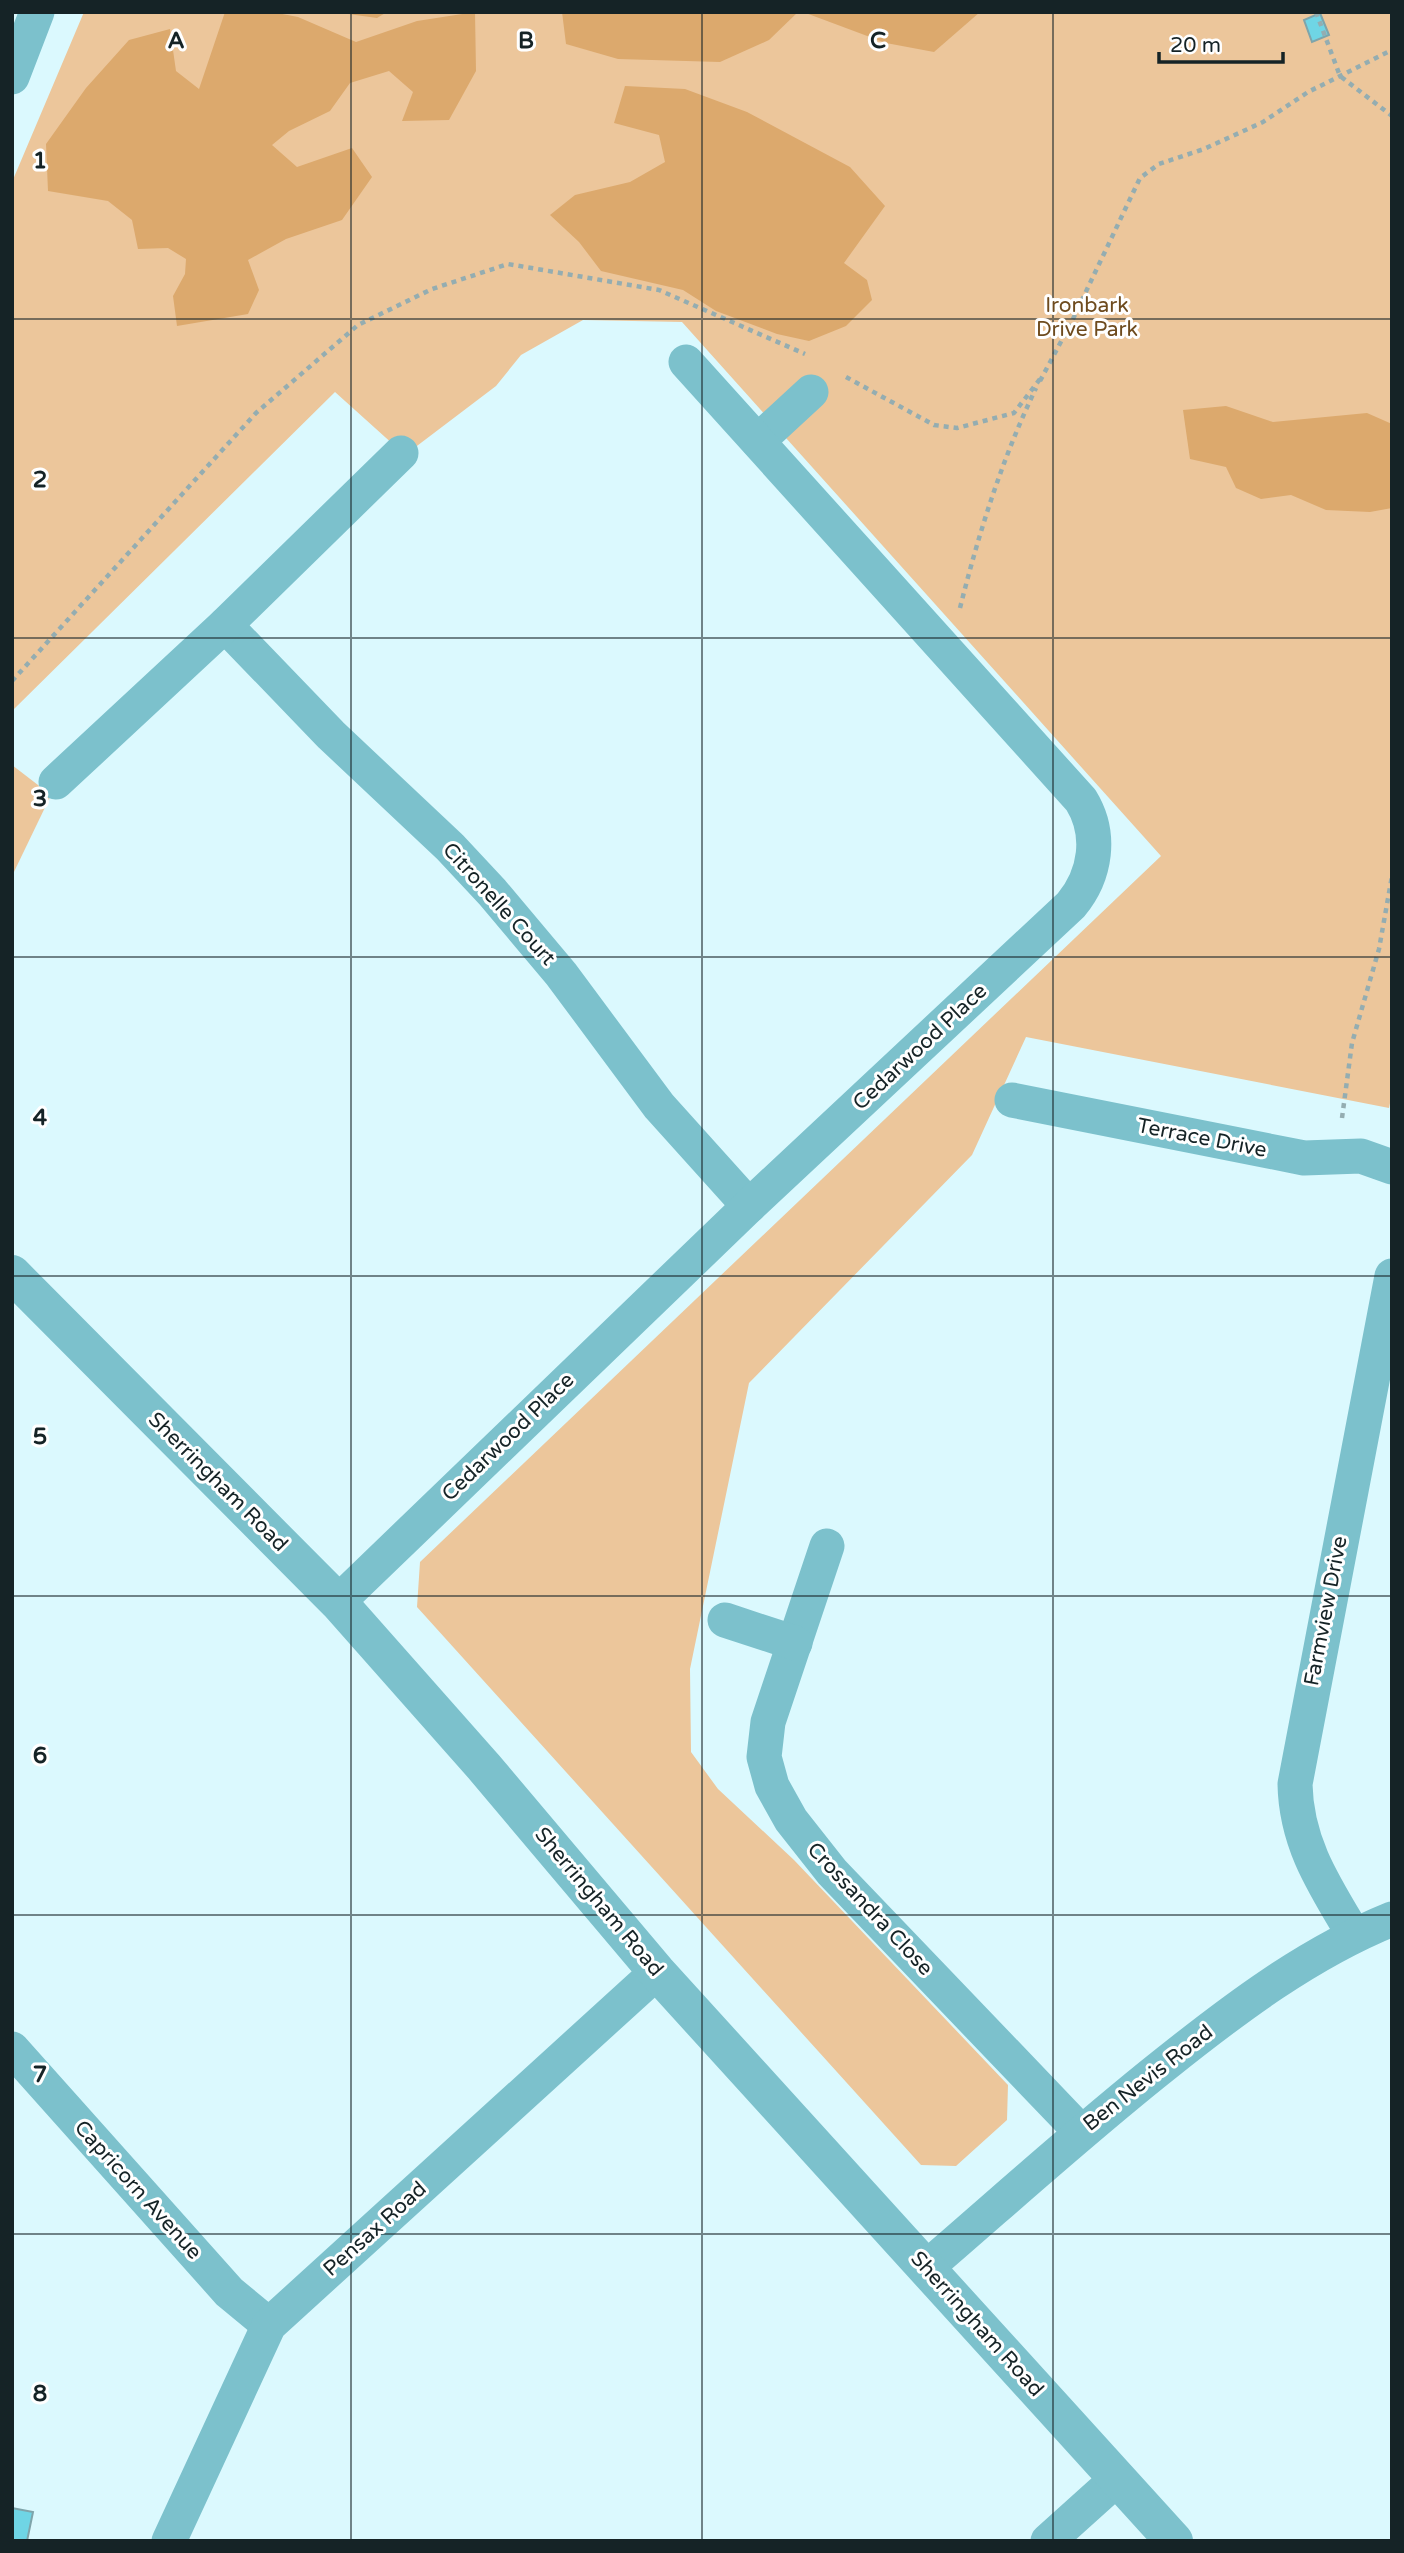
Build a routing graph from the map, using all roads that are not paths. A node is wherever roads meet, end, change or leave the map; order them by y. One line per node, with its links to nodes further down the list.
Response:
1 (37, 12): 2 (street)
2 (12, 77)
3 (686, 362): 5 (street, Cedarwood Place)
4 (811, 391): 5 (street)
5 (758, 441): 11 (street, Cedarwood Place)
6 (401, 453): 7 (street)
7 (225, 625): 8 (street); 11 (street, Citronelle Court)
8 (56, 782)
9 (1012, 1100): 10 (street, Terrace Drive)
10 (1392, 1167)
11 (749, 1206): 15 (street, Cedarwood Place)
12 (12, 1274): 15 (street, Sherringham Road)
13 (1392, 1276): 19 (street, Farmview Drive)
14 (827, 1546): 17 (street, Crossandra Close)
15 (338, 1602): 20 (street, Sherringham Road)
16 (725, 1620): 17 (street)
17 (795, 1643): 22 (street, Crossandra Close)
18 (1392, 1919): 19 (street, Ben Nevis Road)
19 (1354, 1935): 22 (street, Ben Nevis Road)
20 (657, 1972): 23 (street, Sherringham Road); 24 (street, Pensax Road)
21 (12, 2049): 24 (street, Capricorn Avenue)
22 (1080, 2131): 23 (street, Ben Nevis Road)
23 (926, 2268): 25 (street, Sherringham Road)
24 (269, 2325): 26 (street, Pensax Road)
25 (1118, 2478): 27 (street); 28 (street, Sherringham Road)
26 (169, 2541)
27 (1048, 2541)
28 (1174, 2541)

